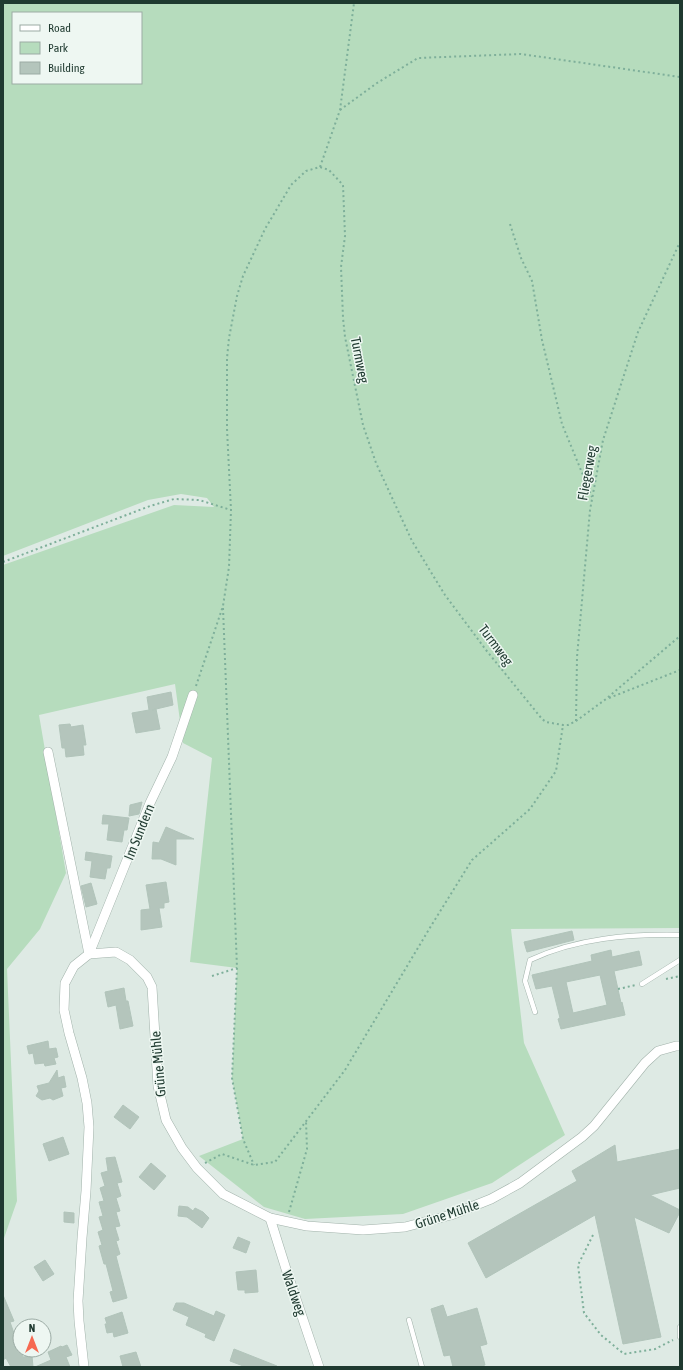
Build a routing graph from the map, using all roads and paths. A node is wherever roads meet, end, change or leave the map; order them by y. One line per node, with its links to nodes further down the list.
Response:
1 (354, 3): 3 (path)
2 (680, 77): 3 (path)
3 (340, 110): 4 (path)
4 (320, 167): 8 (path); 16 (path, Turmweg)
5 (510, 224): 7 (path)
6 (680, 242): 7 (path, Fliegerweg)
7 (592, 498): 15 (path, Fliegerweg)
8 (231, 510): 9 (path); 10 (path)
9 (3, 562)
10 (223, 606): 13 (path); 21 (path)
11 (680, 636): 14 (path)
12 (680, 670): 14 (path)
13 (193, 695): 19 (street, Im Sundern)
14 (606, 699): 15 (path)
15 (576, 721): 16 (path)
16 (563, 725): 26 (path)
17 (48, 752): 19 (street)
18 (680, 935): 24 (lane)
19 (89, 954): 28 (street, Grüne Mühle); 35 (street)
20 (680, 960): 23 (lane)
21 (237, 968): 22 (path); 27 (path)
22 (212, 976)
23 (642, 984)
24 (534, 1012)
25 (680, 1046): 30 (street, Grüne Mühle)
26 (306, 1121): 27 (path); 30 (path)
27 (254, 1165): 28 (path)
28 (196, 1168): 29 (street, Grüne Mühle)
29 (270, 1218): 30 (street, Grüne Mühle); 36 (street, Waldweg)
30 (286, 1221)
31 (593, 1235): 34 (path)
32 (409, 1320): 37 (lane)
33 (680, 1327): 34 (lane)
34 (680, 1337)
35 (84, 1367)
36 (319, 1367)
37 (422, 1367)

